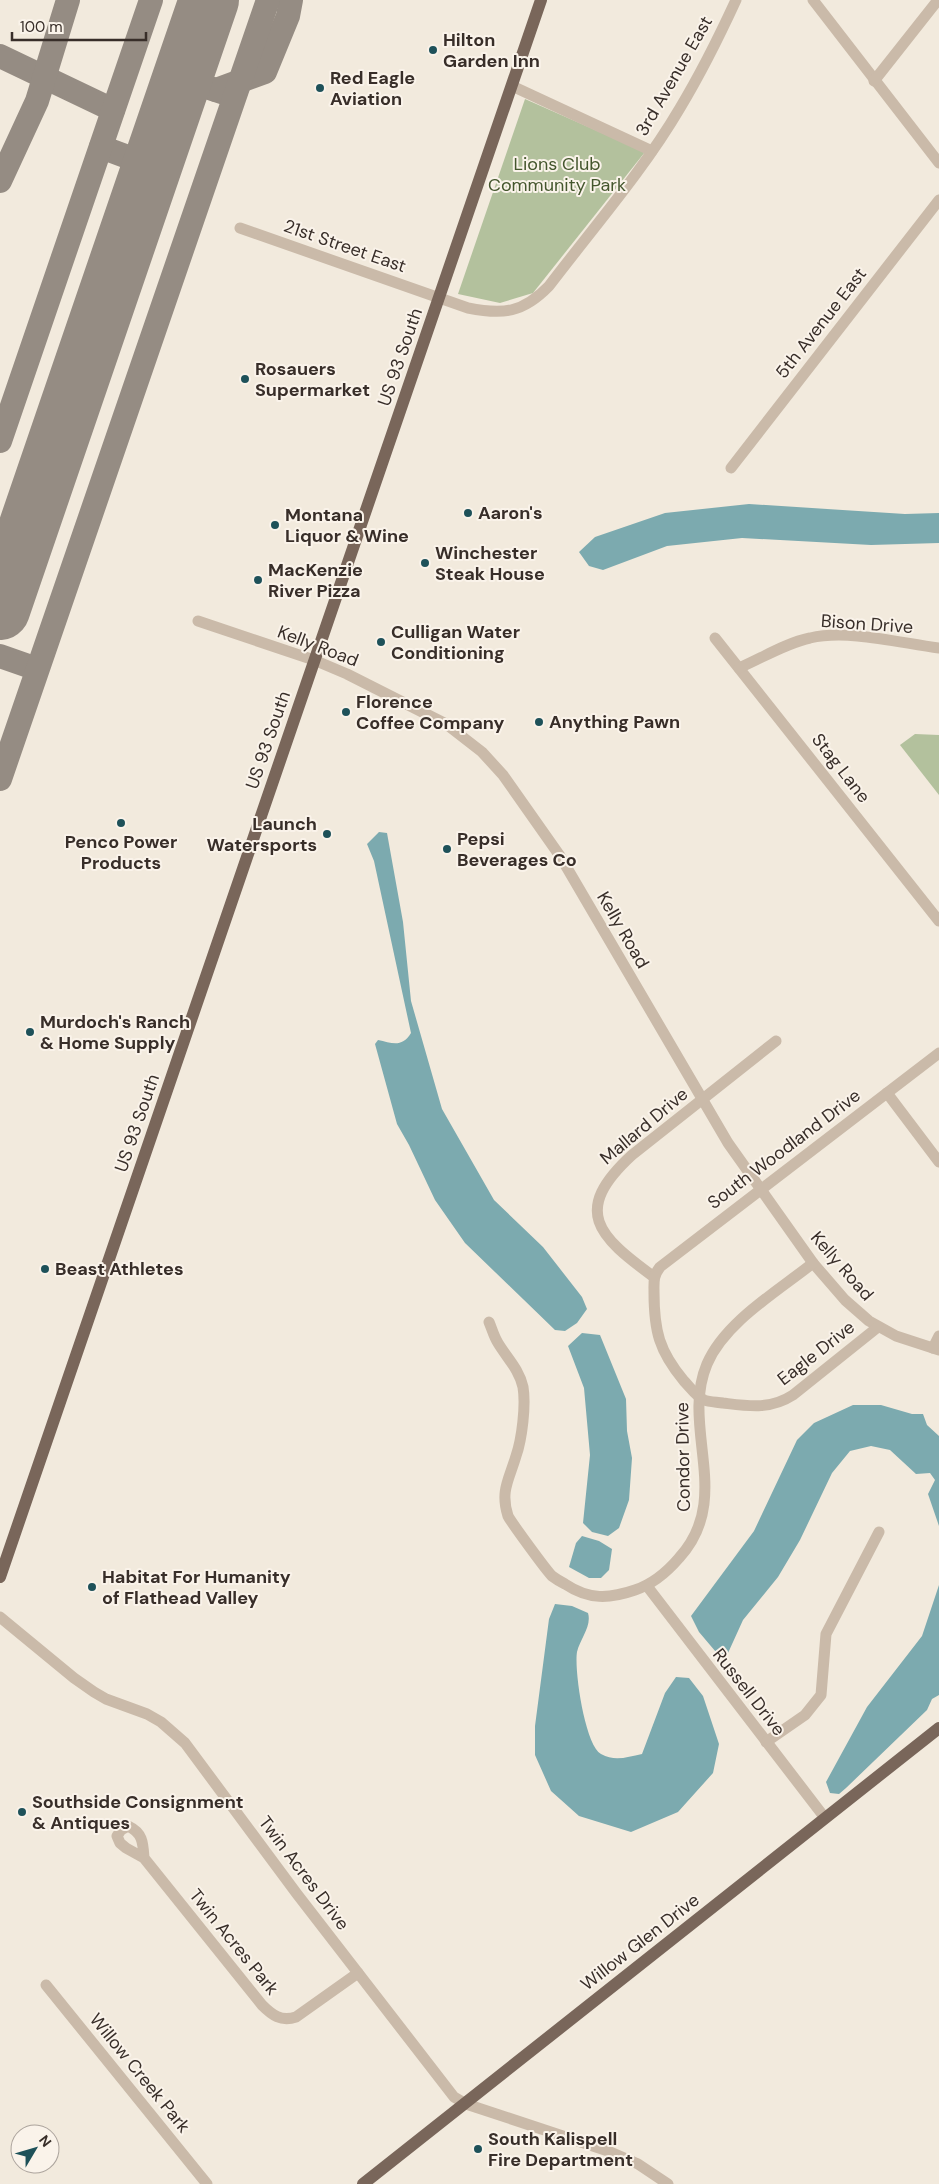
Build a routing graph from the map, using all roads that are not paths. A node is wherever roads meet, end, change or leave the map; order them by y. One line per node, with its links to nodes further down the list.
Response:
1 (541, 0): 6 (main road, US 93 South)
2 (736, 0): 7 (street, 3rd Avenue East)
3 (813, 0): 5 (street)
4 (938, 0): 5 (street)
5 (874, 80): 8 (street)
6 (512, 86): 7 (street); 11 (main road, US 93 South)
7 (652, 151): 11 (street, 3rd Avenue East)
8 (939, 163)
9 (939, 200): 12 (street, 5th Avenue East)
10 (240, 228): 11 (street, 21st Street East)
11 (439, 297): 16 (main road, US 93 South)
12 (731, 468)
13 (198, 621): 16 (street, Kelly Road)
14 (715, 638): 17 (street, Stag Lane)
15 (939, 648): 17 (street, Bison Drive)
16 (314, 660): 22 (street, Kelly Road); 33 (main road, US 93 South)
17 (740, 668): 18 (street, Stag Lane)
18 (939, 921)
19 (776, 1040): 22 (street, Mallard Drive)
20 (939, 1053): 21 (street, South Woodland Drive)
21 (887, 1093): 23 (street); 24 (street, South Woodland Drive)
22 (702, 1100): 24 (street, Kelly Road); 26 (street, Mallard Drive)
23 (939, 1162)
24 (760, 1190): 25 (street, Kelly Road); 26 (street, South Woodland Drive)
25 (813, 1263): 28 (street, Kelly Road); 31 (street, Condor Drive)
26 (654, 1276): 31 (street, Eagle Drive)
27 (489, 1322): 35 (street)
28 (878, 1327): 30 (street, Kelly Road); 31 (street, Eagle Drive)
29 (939, 1336): 30 (street)
30 (936, 1349)
31 (700, 1396): 35 (street, Condor Drive)
32 (878, 1532): 38 (street)
33 (4, 1551): 34 (main road, US 93 South)
34 (0, 1577)
35 (646, 1586): 38 (street, Russell Drive)
36 (0, 1616): 41 (street, Twin Acres Drive)
37 (939, 1728): 39 (main road, Willow Glen Drive)
38 (766, 1742): 39 (street, Russell Drive)
39 (825, 1818): 43 (main road, Willow Glen Drive)
40 (144, 1858): 41 (street, Twin Acres Park)
41 (358, 1973): 43 (street, Twin Acres Drive)
42 (46, 1985): 44 (street, Willow Creek Park)
43 (466, 2104): 45 (main road, Willow Glen Drive); 46 (street)
44 (207, 2184)
45 (363, 2184)
46 (668, 2184)

